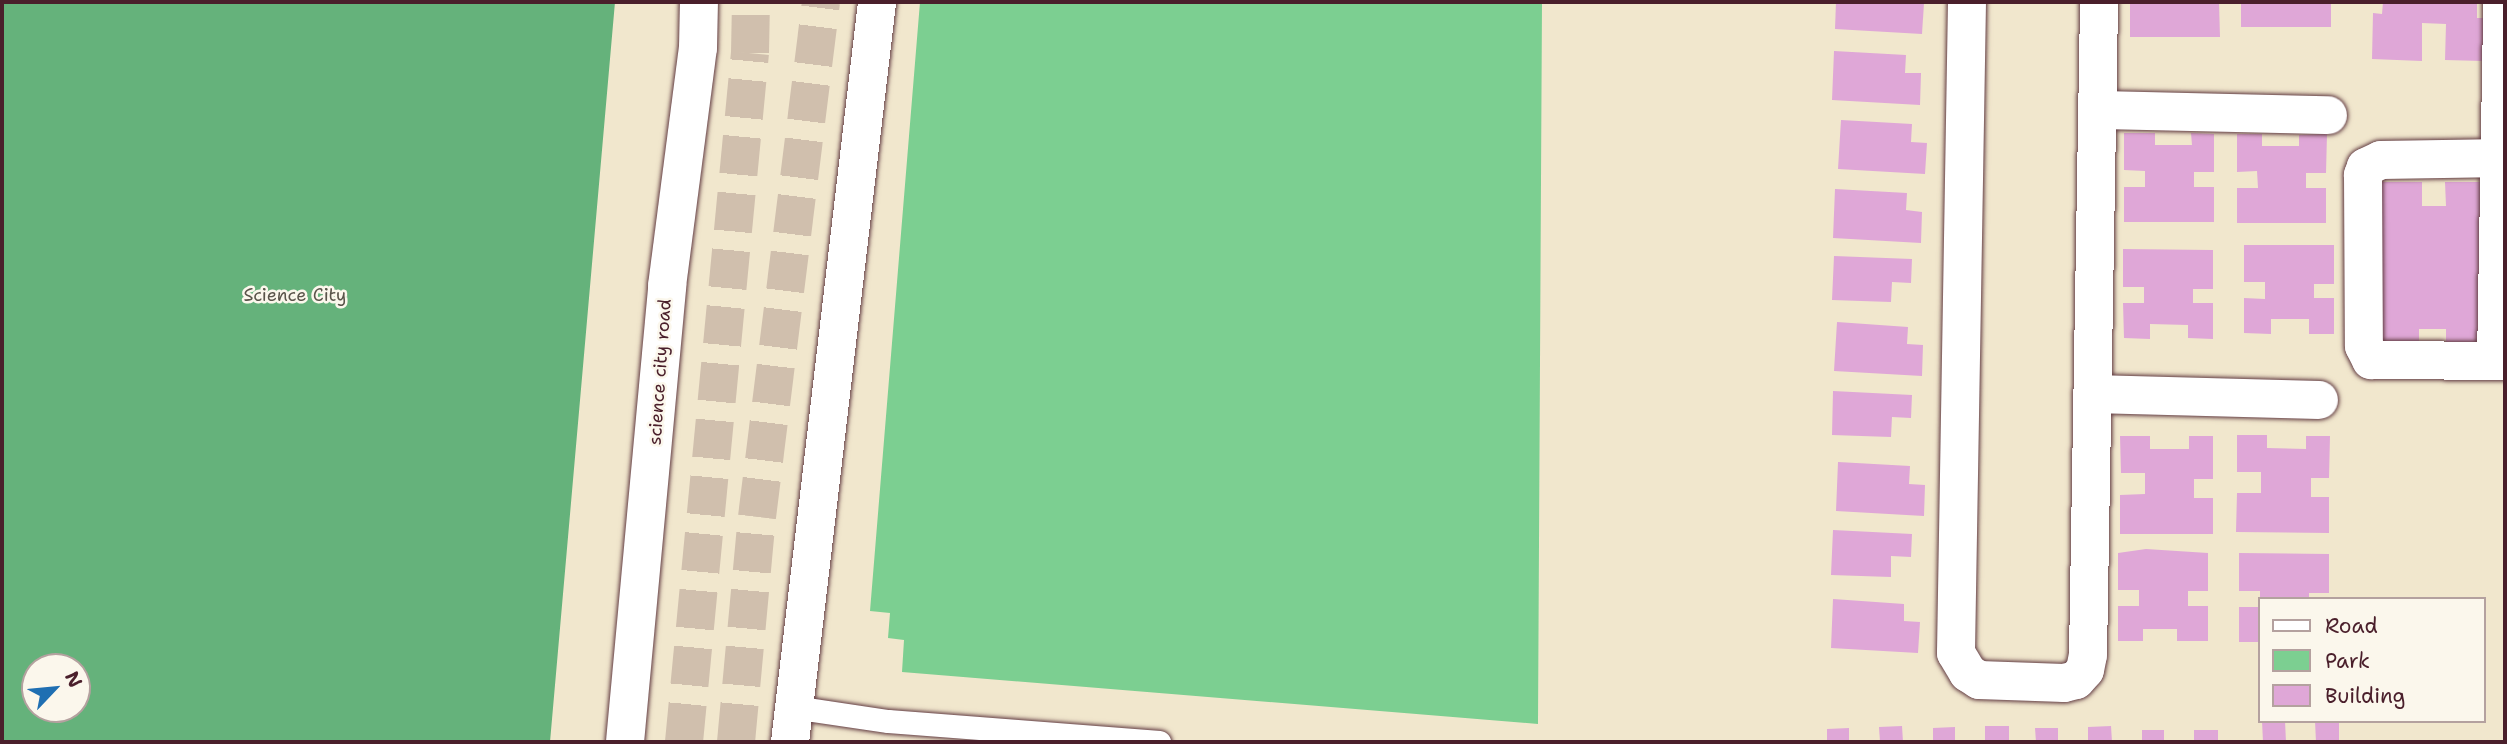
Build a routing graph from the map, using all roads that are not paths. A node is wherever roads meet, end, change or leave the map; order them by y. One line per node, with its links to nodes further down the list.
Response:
1 (699, 2): 13 (street, science city road)
2 (877, 2): 12 (street)
3 (1967, 2): 10 (street)
4 (2099, 2): 6 (street)
5 (2502, 2): 8 (street)
6 (2099, 110): 7 (street); 10 (street)
7 (2328, 115)
8 (2504, 158): 9 (street); 9 (street)
9 (2500, 361)
10 (2093, 394): 11 (street)
11 (2319, 400)
12 (791, 724): 14 (lane)
13 (625, 742)
14 (1159, 742)

